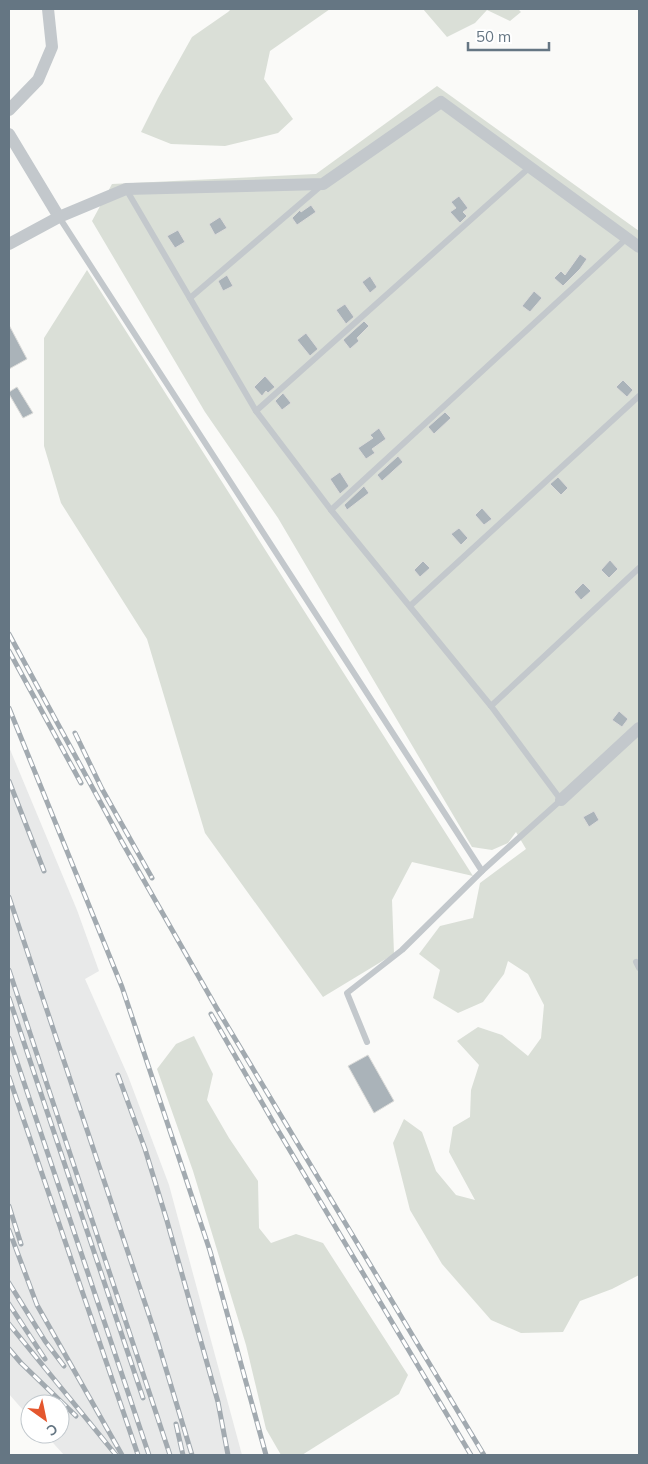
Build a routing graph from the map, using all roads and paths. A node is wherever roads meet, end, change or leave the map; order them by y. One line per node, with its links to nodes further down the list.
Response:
1 (48, 9): 2 (street)
2 (9, 110)
3 (9, 134): 7 (street)
4 (530, 167): 5 (street); 8 (street); 13 (lane)
5 (323, 184): 6 (street); 11 (lane)
6 (126, 189): 7 (street); 11 (lane)
7 (59, 217): 9 (street); 20 (lane)
8 (627, 238): 10 (street); 14 (lane)
9 (9, 244)
10 (639, 247)
11 (190, 298): 13 (lane)
12 (639, 396): 16 (lane)
13 (256, 411): 14 (lane)
14 (331, 510): 16 (lane)
15 (639, 568): 17 (lane)
16 (410, 606): 17 (lane)
17 (491, 706): 19 (lane)
18 (639, 728): 19 (street)
19 (561, 800): 20 (lane)
20 (482, 871): 21 (lane)
21 (367, 1042)

